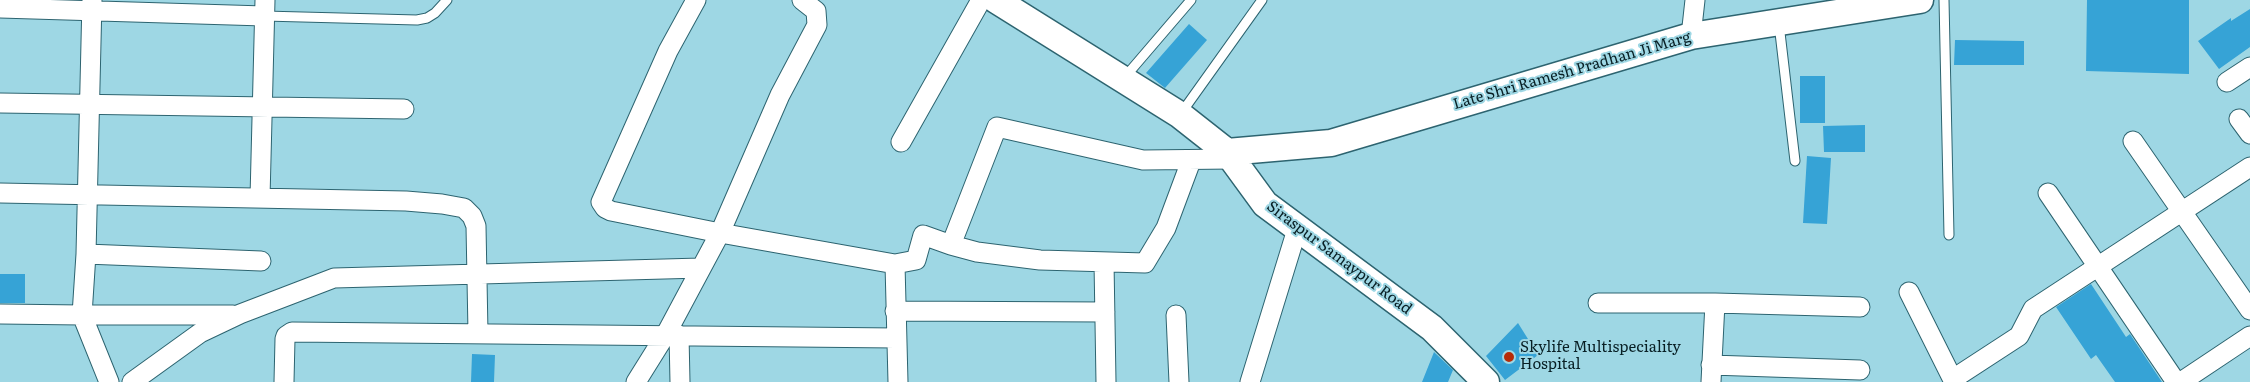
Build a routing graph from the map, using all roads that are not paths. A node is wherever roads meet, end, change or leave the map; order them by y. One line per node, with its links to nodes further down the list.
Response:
1 (447, 0): 13 (lane)
2 (696, 0): 36 (street)
3 (802, 0): 36 (street)
4 (1191, 0): 17 (lane)
5 (1262, 0): 23 (lane)
6 (1695, 0): 15 (street)
7 (1920, 0): 10 (street, Late Shri Ramesh Pradhan Ji Marg)
8 (1944, 0): 37 (lane)
9 (999, 1): 17 (street, Siraspur Samaypur Road); 25 (street)
10 (1881, 4): 14 (street, Late Shri Ramesh Pradhan Ji Marg)
11 (92, 5): 12 (street); 13 (street); 20 (street)
12 (0, 8)
13 (265, 8): 21 (street)
14 (1779, 22): 15 (street, Late Shri Ramesh Pradhan Ji Marg); 28 (lane)
15 (1691, 36): 26 (street, Late Shri Ramesh Pradhan Ji Marg)
16 (2250, 67): 18 (street)
17 (1123, 79): 23 (street, Siraspur Samaypur Road)
18 (2227, 82)
19 (0, 103): 20 (street)
20 (88, 105): 21 (street); 32 (street)
21 (262, 106): 22 (street); 33 (street)
22 (404, 109)
23 (1180, 114): 26 (street, Siraspur Samaypur Road)
24 (2134, 141): 34 (street)
25 (901, 142)
26 (1229, 155): 27 (street); 35 (street, Siraspur Samaypur Road)
27 (1191, 161): 38 (street); 41 (street)
28 (1795, 162)
29 (2250, 167): 34 (street)
30 (0, 193): 32 (street)
31 (2048, 193): 44 (street)
32 (86, 195): 33 (street); 39 (street)
33 (260, 198): 45 (street)
34 (2182, 212): 44 (street); 50 (street)
35 (1298, 226): 72 (street); 73 (street, Siraspur Samaypur Road)
36 (720, 233): 42 (street); 43 (street)
37 (1949, 236)
38 (951, 245): 41 (street); 42 (street)
39 (86, 254): 40 (street); 55 (street)
40 (262, 261)
41 (1104, 262): 52 (street)
42 (895, 264): 51 (street)
43 (701, 268): 45 (street); 58 (street)
44 (2099, 268): 63 (street); 74 (street)
45 (477, 274): 54 (street); 57 (street)
46 (1909, 292): 63 (street)
47 (1715, 302): 48 (street); 49 (street); 62 (street)
48 (1598, 303)
49 (1860, 307)
50 (2250, 310)
51 (895, 311): 52 (street); 60 (street)
52 (1105, 312): 70 (street)
53 (0, 314): 55 (street)
54 (240, 314): 55 (street); 65 (street)
55 (82, 315): 64 (street)
56 (1176, 315): 71 (street)
57 (478, 333): 58 (street); 66 (street)
58 (673, 335): 60 (street); 67 (street); 68 (street)
59 (2250, 336): 75 (street)
60 (896, 338): 69 (street)
61 (1860, 370): 62 (street)
62 (1711, 373)
63 (1953, 380)
64 (109, 382)
65 (132, 382)
66 (284, 382)
67 (636, 382)
68 (680, 382)
69 (898, 382)
70 (1106, 382)
71 (1179, 382)
72 (1250, 382)
73 (1486, 382)
74 (2176, 382)
75 (2181, 382)

